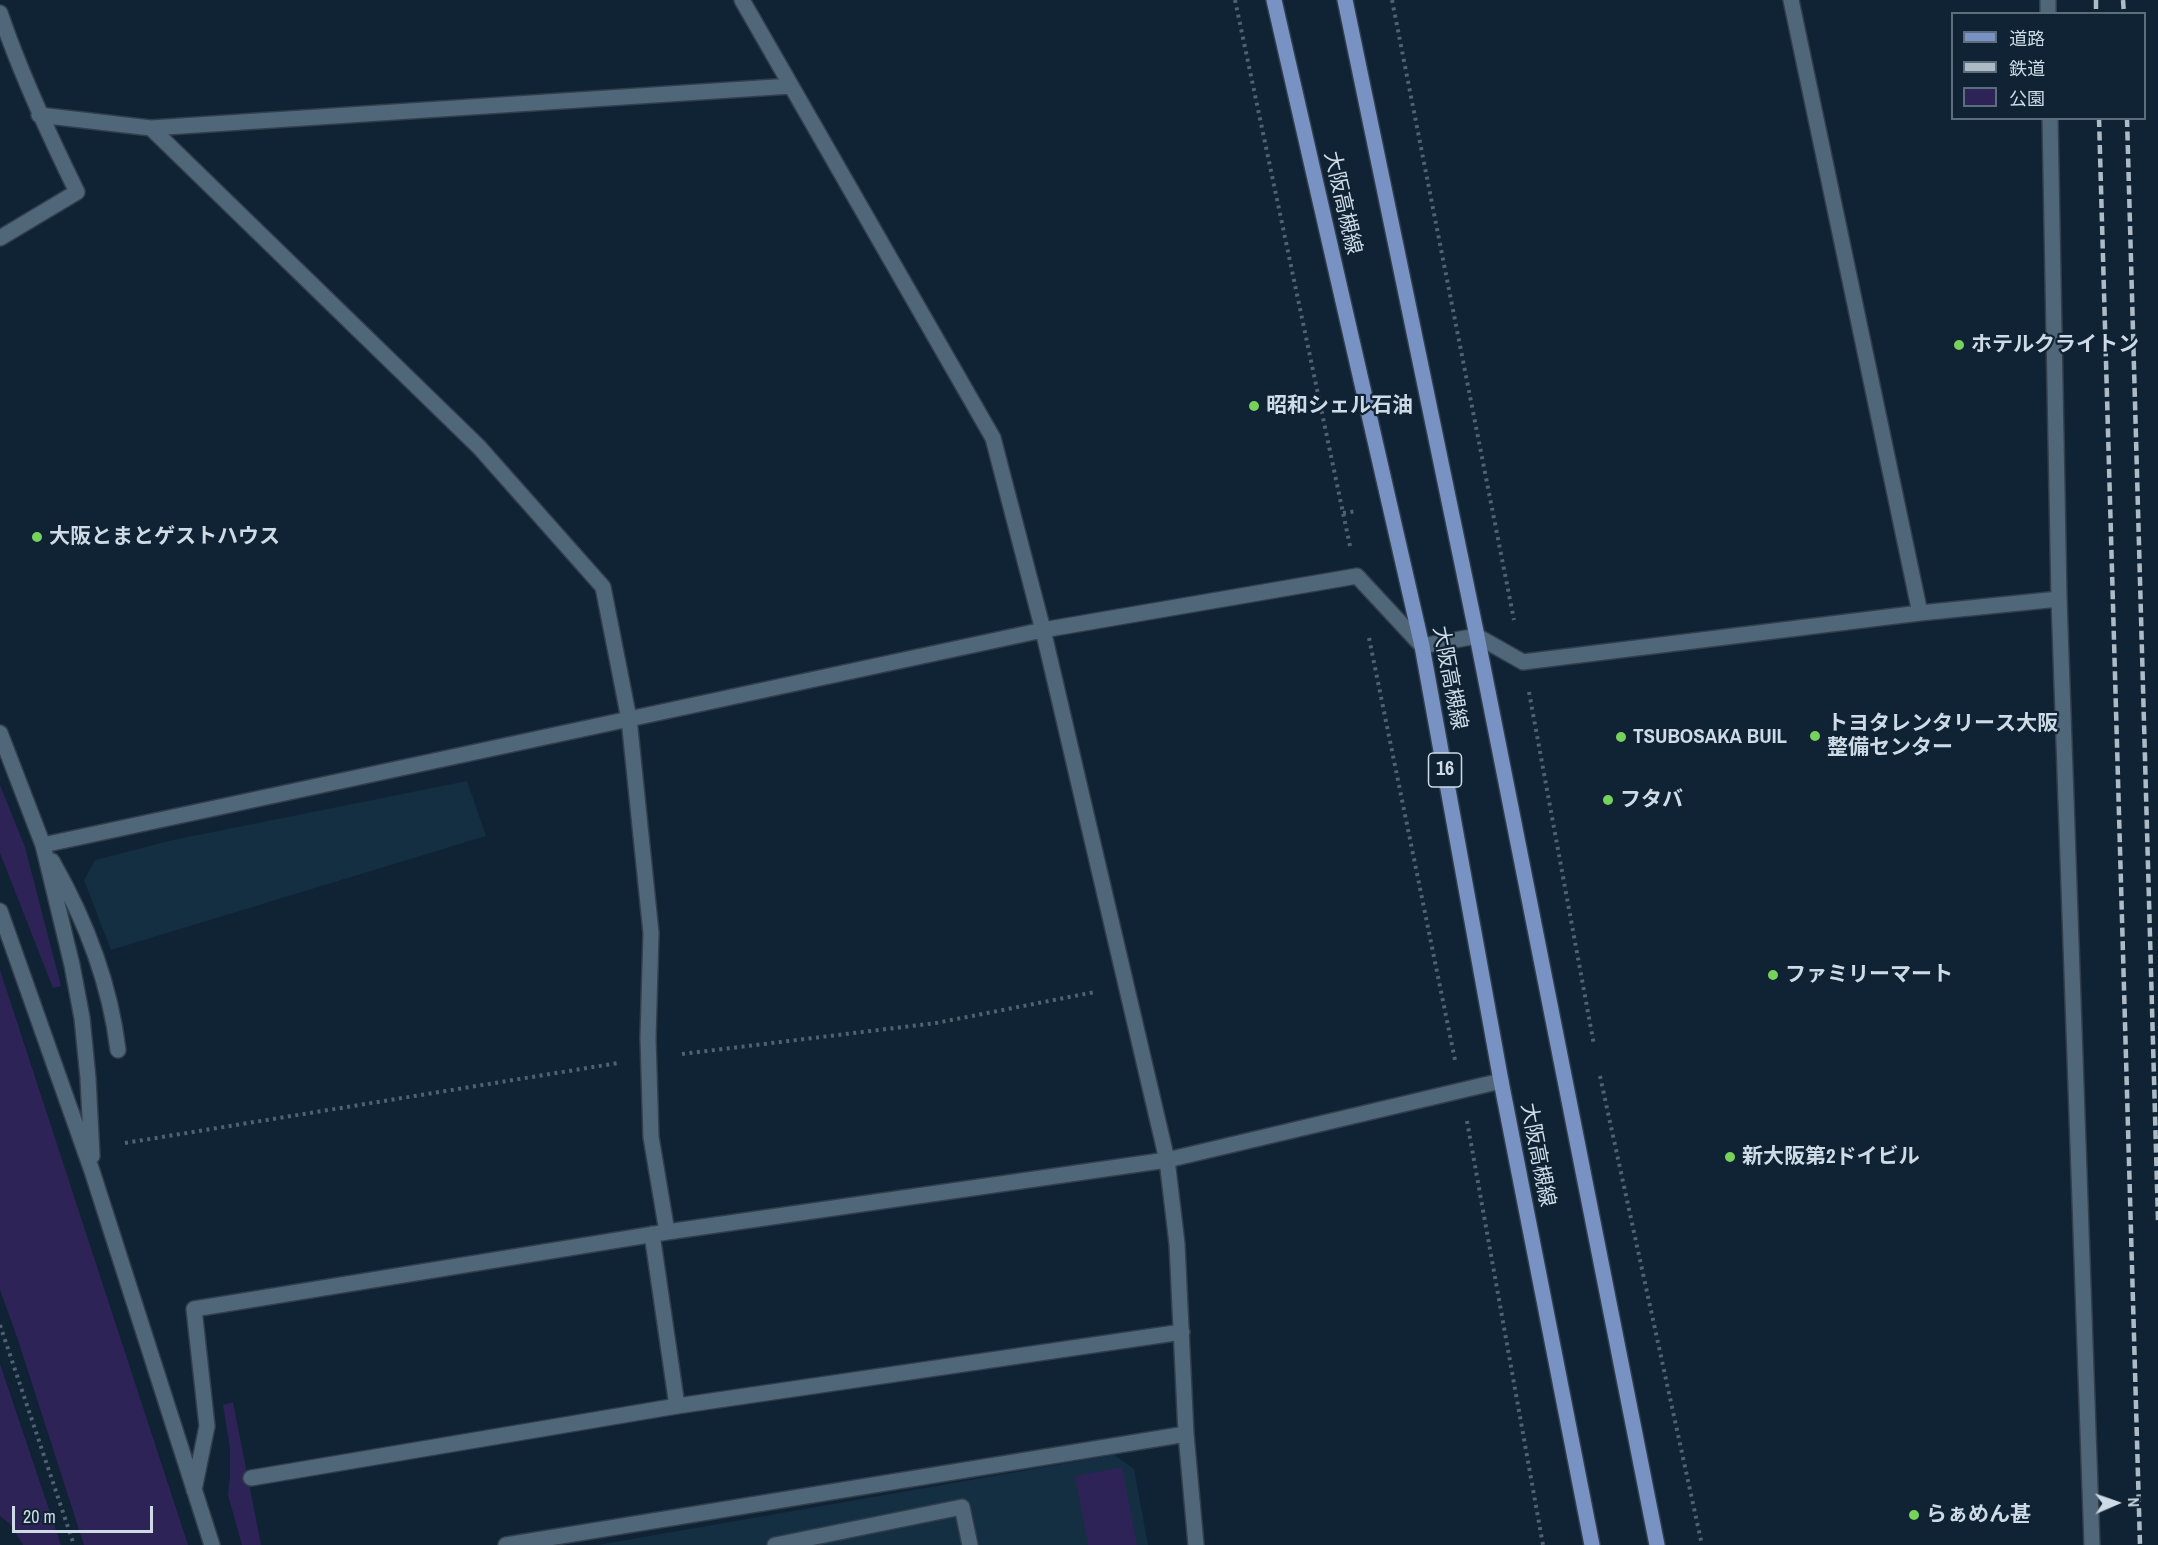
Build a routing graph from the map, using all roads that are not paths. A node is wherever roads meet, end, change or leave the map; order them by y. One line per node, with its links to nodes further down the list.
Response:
1 (742, 0): 6 (street)
2 (1274, 0): 15 (main road, 大阪高槻線 / 16)
3 (1345, 0): 14 (main road, 大阪高槻線)
4 (1791, 0): 12 (street)
5 (0, 13): 7 (street)
6 (791, 86): 9 (street); 13 (street)
7 (39, 115): 9 (street); 10 (street)
8 (2050, 120): 11 (street)
9 (151, 128): 16 (street)
10 (0, 238)
11 (2059, 599): 12 (street); 37 (street)
12 (1920, 613): 14 (street)
13 (1043, 630): 15 (street); 16 (street); 22 (street)
14 (1477, 636): 15 (street); 36 (main road, 大阪高槻線)
15 (1422, 646): 21 (main road, 大阪高槻線 / 16)
16 (629, 718): 18 (street); 24 (street)
17 (0, 733): 18 (street)
18 (43, 846): 20 (street); 23 (street)
19 (0, 911): 23 (street)
20 (118, 1050)
21 (1501, 1081): 22 (street); 35 (main road, 大阪高槻線 / 16)
22 (1167, 1160): 24 (street); 25 (street)
23 (92, 1171): 29 (street)
24 (659, 1233): 26 (street); 29 (street)
25 (1182, 1332): 26 (street); 27 (street)
26 (677, 1406): 28 (street)
27 (1186, 1434): 31 (street); 34 (street)
28 (251, 1478)
29 (194, 1490): 30 (street)
30 (212, 1545)
31 (506, 1545)
32 (775, 1545): 33 (street)
33 (970, 1545)
34 (1196, 1545)
35 (1592, 1545)
36 (1657, 1545)
37 (2092, 1545)

